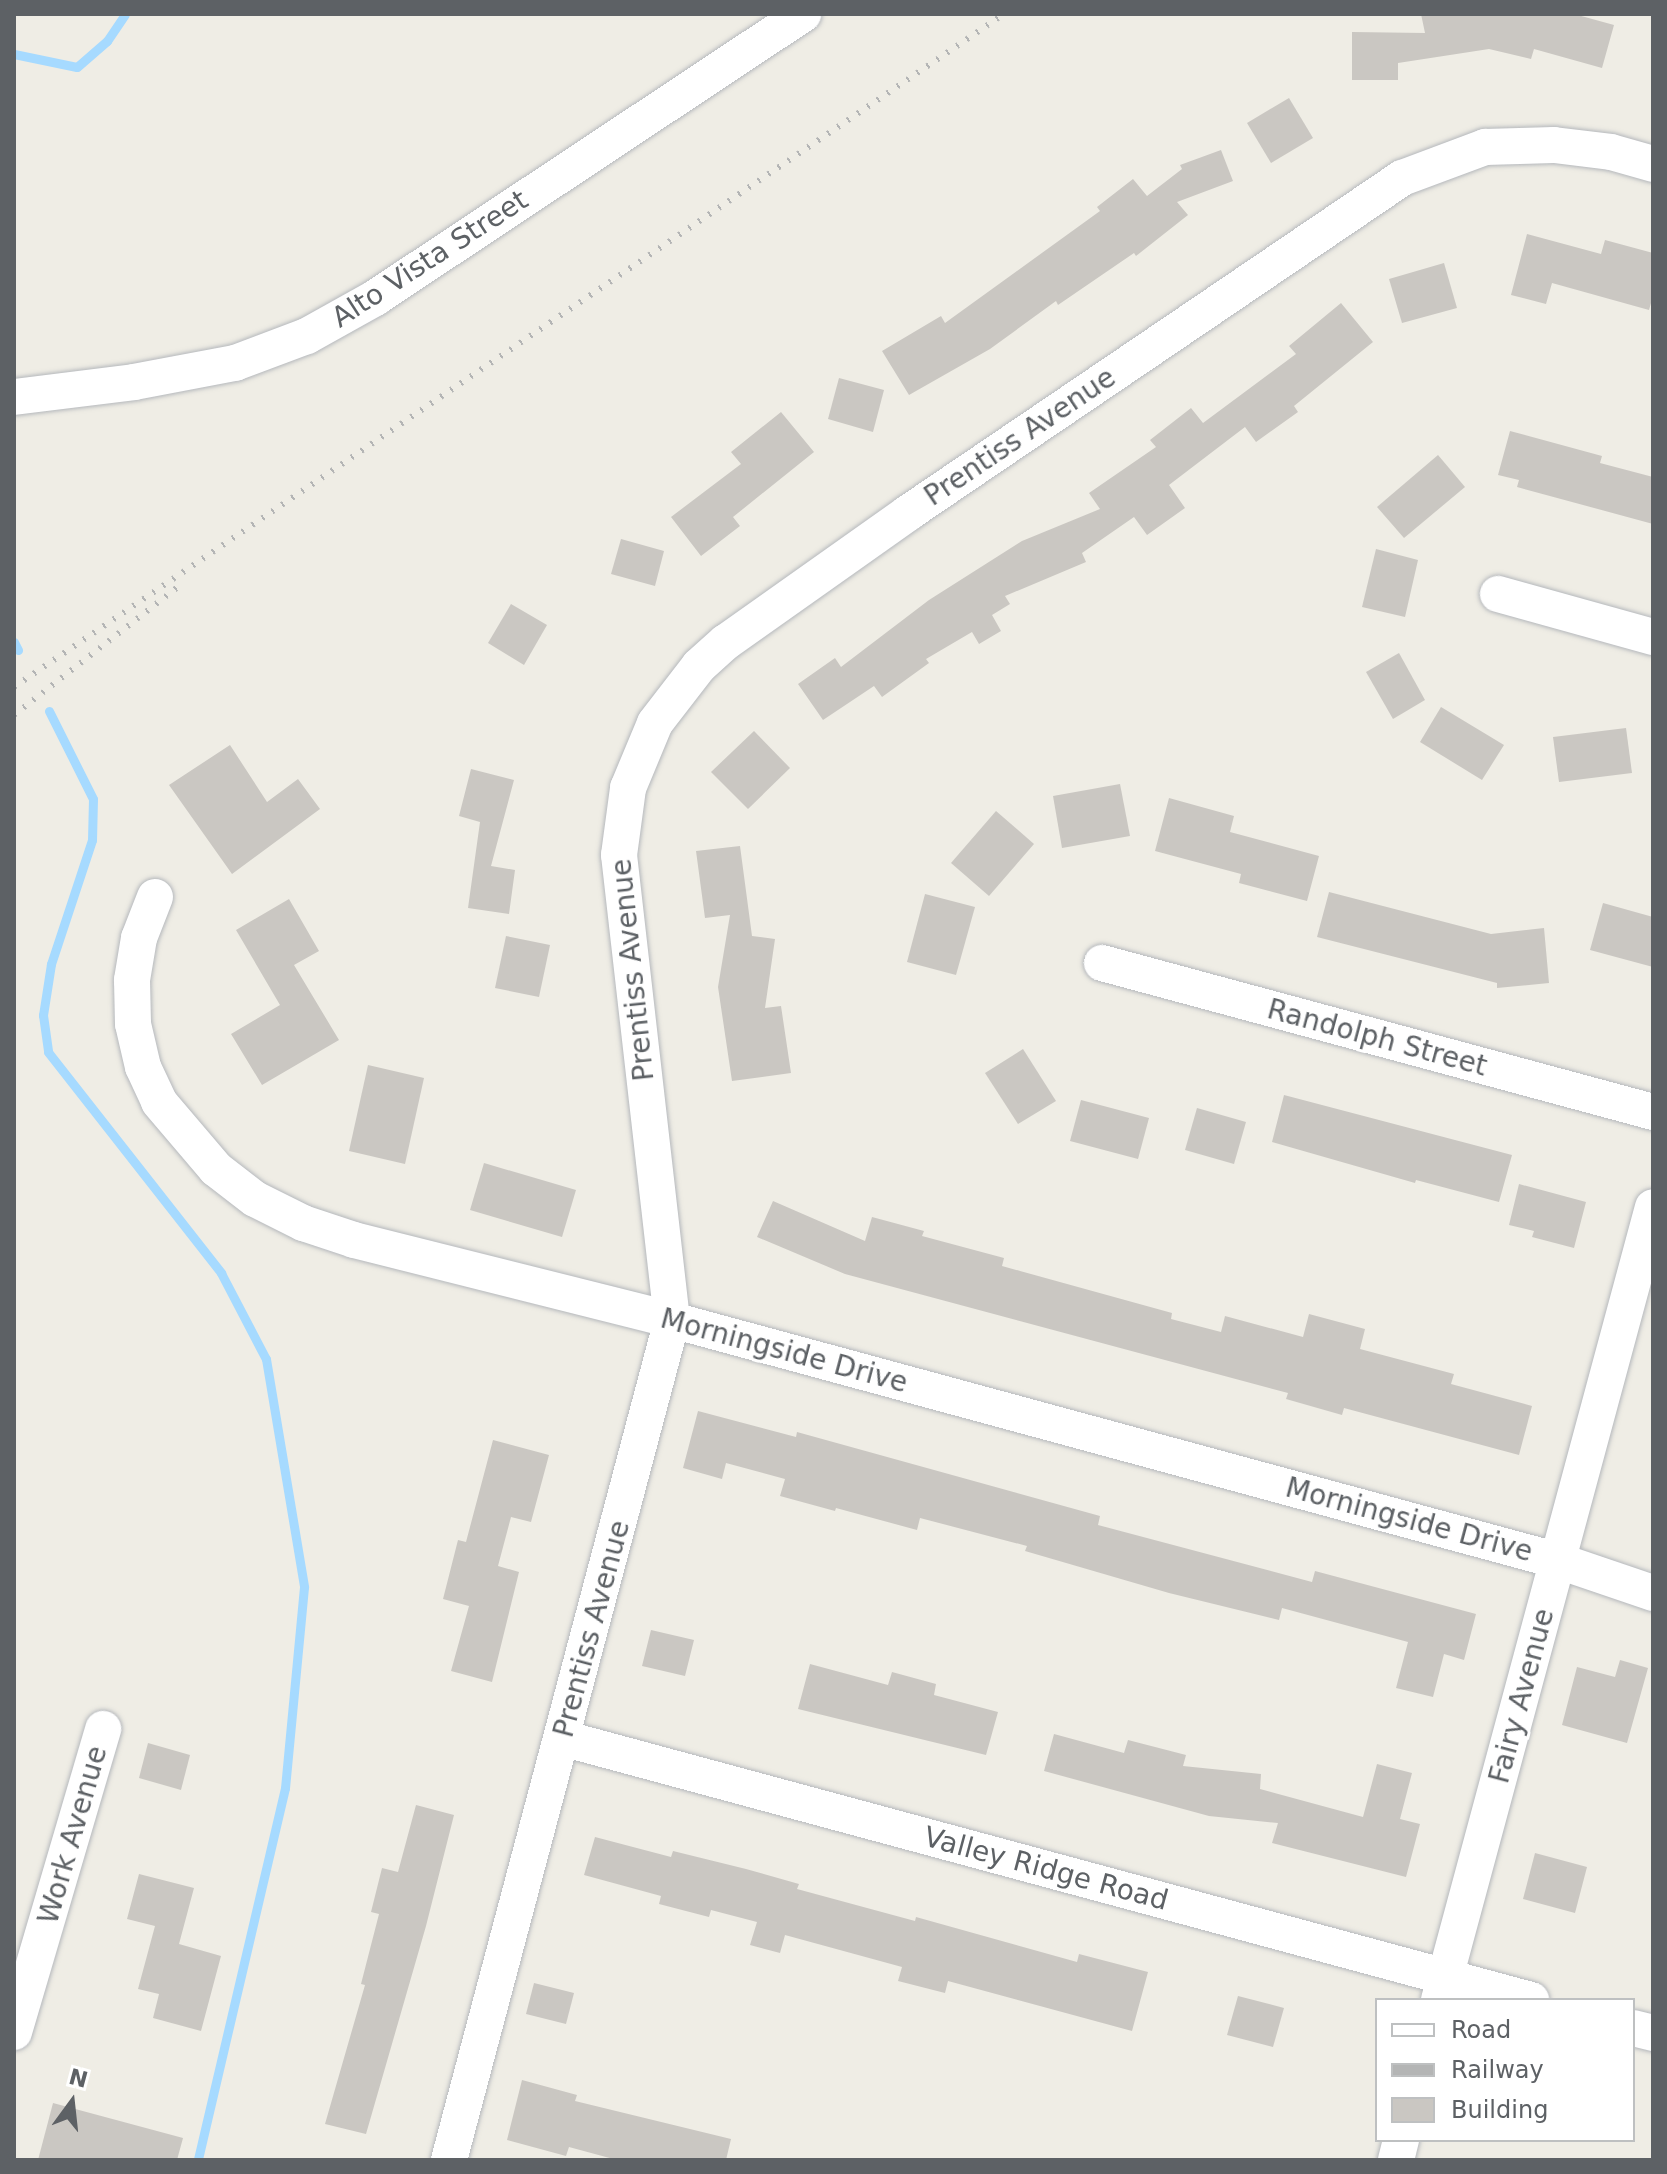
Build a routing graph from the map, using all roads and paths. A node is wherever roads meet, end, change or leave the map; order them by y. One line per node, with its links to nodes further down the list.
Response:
1 (803, 14): 3 (street, Alto Vista Street)
2 (1653, 164): 10 (street, Prentiss Avenue)
3 (14, 397)
4 (1498, 594): 5 (street)
5 (1653, 637)
6 (155, 897): 10 (street, Morningside Drive)
7 (1102, 963): 8 (street, Randolph Street)
8 (1653, 1112)
9 (1653, 1207): 11 (street, Fairy Avenue)
10 (672, 1320): 11 (street, Morningside Drive); 14 (street, Prentiss Avenue)
11 (1559, 1561): 12 (street, Morningside Drive); 15 (street, Fairy Avenue)
12 (1653, 1593)
13 (103, 1729): 17 (street, Work Avenue)
14 (562, 1738): 15 (street, Valley Ridge Road); 18 (street, Prentiss Avenue)
15 (1442, 1989): 16 (street, Valley Ridge Road)
16 (1515, 1998)
17 (14, 2032)
18 (449, 2160)

